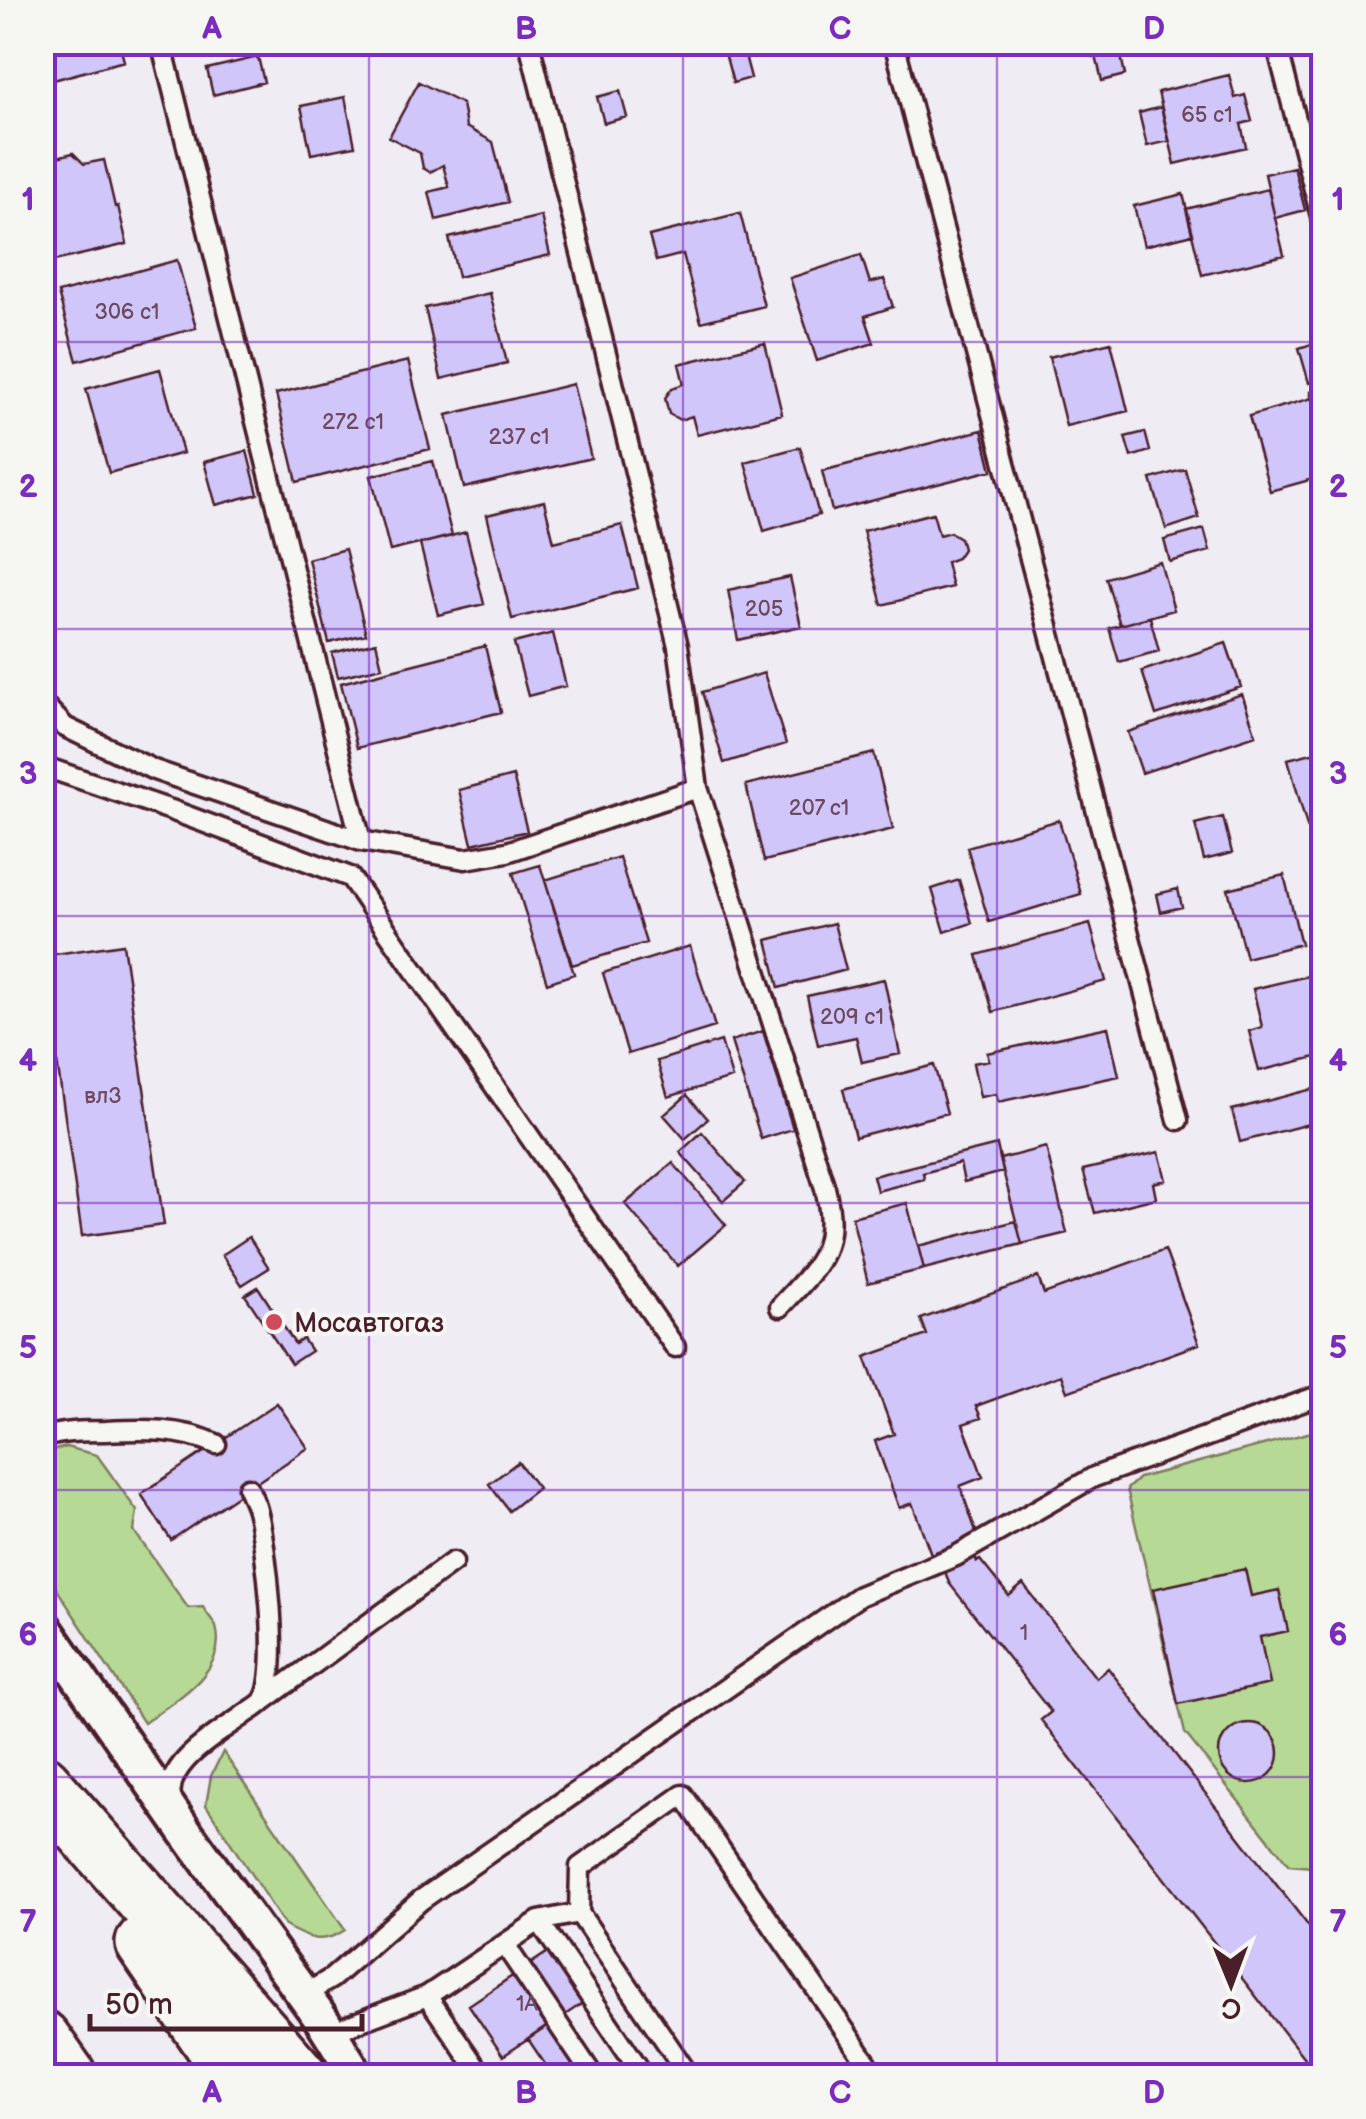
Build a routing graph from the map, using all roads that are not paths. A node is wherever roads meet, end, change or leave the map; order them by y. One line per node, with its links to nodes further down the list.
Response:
1 (161, 42): 9 (lane)
2 (529, 42): 8 (lane)
3 (894, 42): 10 (lane)
4 (1276, 42): 5 (lane)
5 (1324, 228)
6 (42, 704): 9 (lane)
7 (42, 766): 12 (lane)
8 (698, 788): 9 (lane); 11 (lane)
9 (361, 841)
10 (1178, 1120)
11 (780, 1307)
12 (675, 1347)
13 (1324, 1394): 26 (lane)
14 (42, 1438): 15 (lane)
15 (216, 1444)
16 (248, 1488): 19 (lane)
17 (453, 1562): 19 (lane)
18 (42, 1624): 22 (street)
19 (263, 1701): 22 (lane)
20 (42, 1783): 32 (highway)
21 (42, 1795): 31 (highway)
22 (182, 1828): 26 (street)
23 (579, 1914): 24 (lane); 37 (lane); 38 (lane)
24 (539, 1921): 25 (lane); 36 (lane)
25 (505, 1945): 27 (lane); 35 (lane)
26 (302, 1996): 28 (street)
27 (427, 1996): 28 (lane); 34 (lane)
28 (324, 2024): 33 (street)
29 (42, 2039): 30 (highway)
30 (68, 2076)
31 (236, 2076)
32 (299, 2076)
33 (357, 2076)
34 (482, 2076)
35 (593, 2076)
36 (644, 2076)
37 (689, 2076)
38 (876, 2076)

